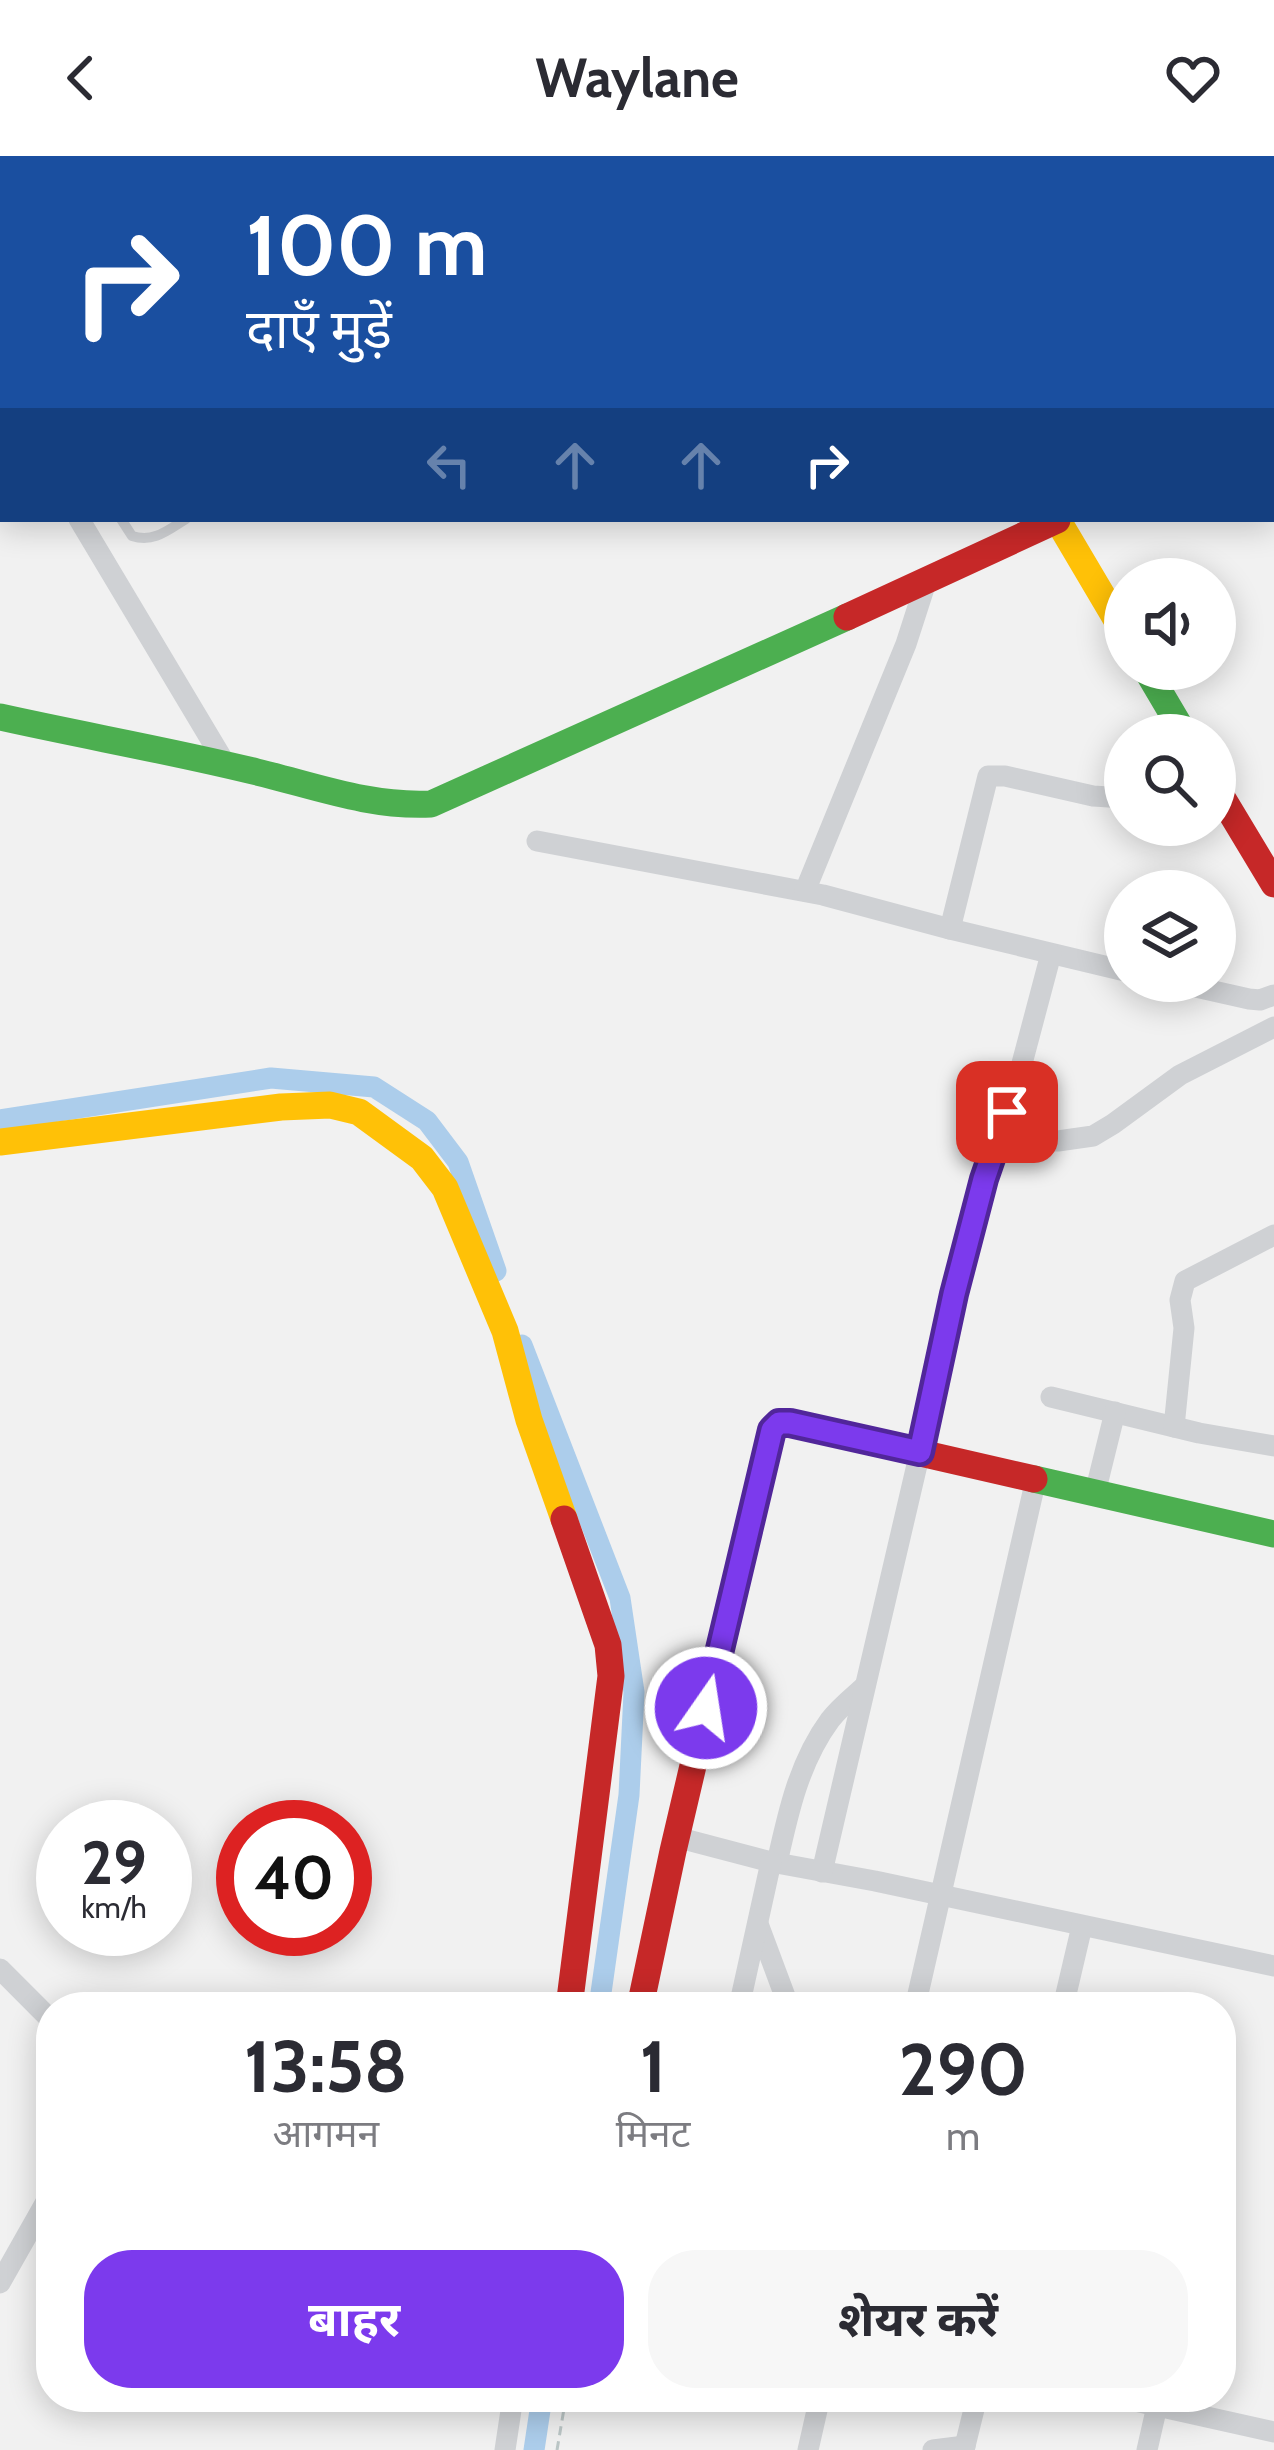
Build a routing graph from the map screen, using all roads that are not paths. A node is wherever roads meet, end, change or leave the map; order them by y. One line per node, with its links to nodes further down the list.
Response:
1 (81, 522): 9 (street)
2 (123, 522): 3 (lane)
3 (181, 522)
4 (1051, 522): 6 (main road)
5 (1059, 522): 7 (main road)
6 (926, 582): 9 (main road); 14 (street)
7 (1104, 598)
8 (0, 717): 9 (main road)
9 (226, 765)
10 (1104, 797): 15 (street)
11 (1236, 820): 13 (main road)
12 (537, 841): 14 (street)
13 (1274, 884)
14 (805, 891): 15 (street)
15 (950, 929): 16 (street)
16 (1051, 954): 17 (street); 21 (street)
17 (1104, 966)
18 (1274, 995): 19 (street)
19 (1236, 996)
20 (1274, 1027): 21 (street)
21 (998, 1139): 28 (street)
22 (0, 1142): 41 (main road)
23 (1274, 1235): 26 (street)
24 (1051, 1397): 25 (street)
25 (1115, 1412): 26 (street); 30 (street)
26 (1174, 1427): 27 (street)
27 (1274, 1447)
28 (920, 1452): 29 (main road); 32 (street); 33 (main road)
29 (1036, 1479): 30 (main road); 36 (street)
30 (1095, 1493): 31 (main road)
31 (1274, 1534)
32 (865, 1687): 34 (street); 35 (street)
33 (676, 1837): 34 (street); 42 (main road)
34 (774, 1863): 35 (street); 37 (street)
35 (822, 1872): 36 (street)
36 (943, 1895): 38 (street); 45 (street)
37 (758, 1924): 43 (street); 44 (street)
38 (1082, 1926): 39 (street); 46 (street)
39 (1274, 1966)
40 (0, 1969): 47 (street)
41 (571, 1992)
42 (643, 1992)
43 (742, 1992)
44 (783, 1992)
45 (919, 1992)
46 (1067, 1992)
47 (36, 2005)
48 (36, 2219): 49 (street)
49 (0, 2283)
50 (511, 2412): 57 (street)
51 (972, 2412): 56 (street)
52 (1156, 2412): 60 (street)
53 (1184, 2412): 54 (street)
54 (1274, 2432)
55 (810, 2440): 58 (street)
56 (964, 2448): 59 (street)
57 (506, 2450)
58 (826, 2450)
59 (934, 2450)
60 (1147, 2450)

